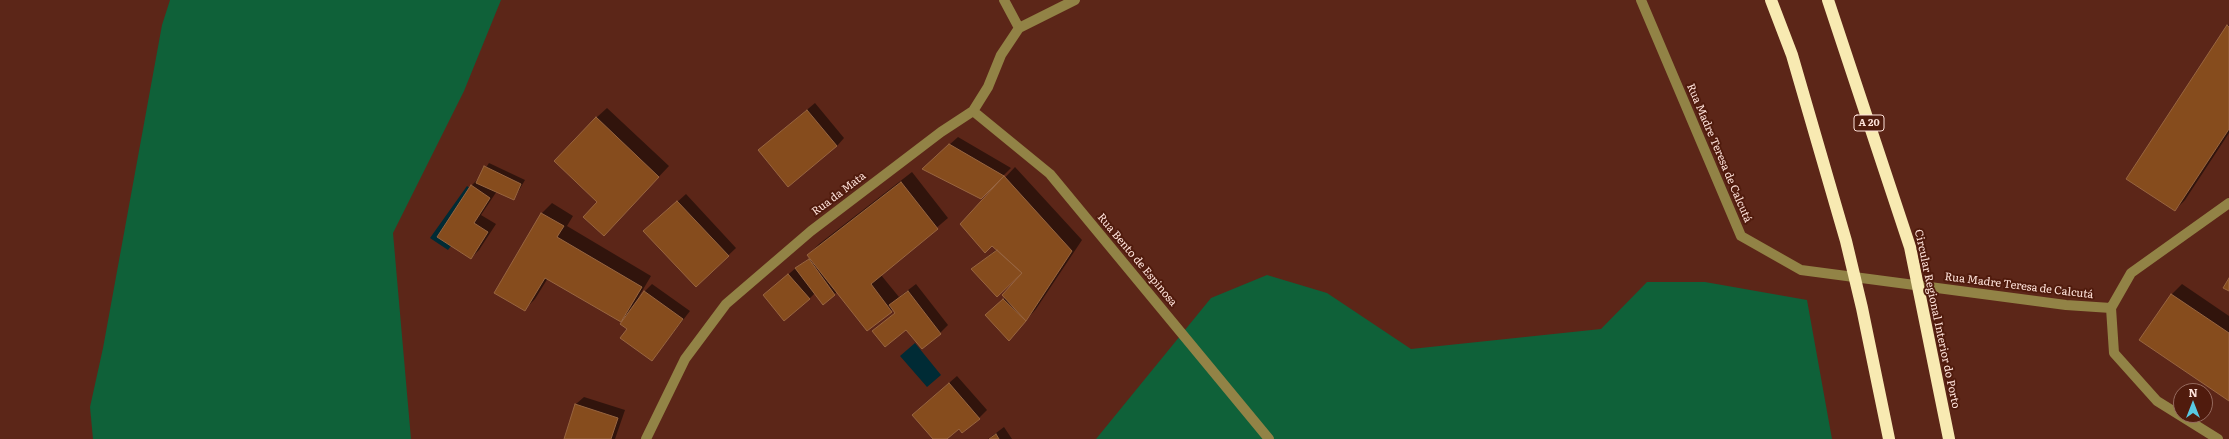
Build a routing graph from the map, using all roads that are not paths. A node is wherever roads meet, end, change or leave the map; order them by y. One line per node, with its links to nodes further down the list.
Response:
1 (1004, 0): 6 (street)
2 (1075, 0): 6 (street)
3 (1641, 0): 9 (street, Rua Madre Teresa de Calcutá)
4 (1771, 0): 12 (highway)
5 (1828, 0): 13 (highway, Circular Regional Interior do Porto / A 20)
6 (1018, 28): 7 (street, Rua da Mata)
7 (973, 111): 10 (street, Rua da Mata); 11 (street, Rua Bento de Espinosa)
8 (2229, 203): 9 (street)
9 (2111, 308): 14 (street)
10 (646, 439)
11 (1269, 439)
12 (1889, 439)
13 (1949, 439)
14 (2218, 439)

